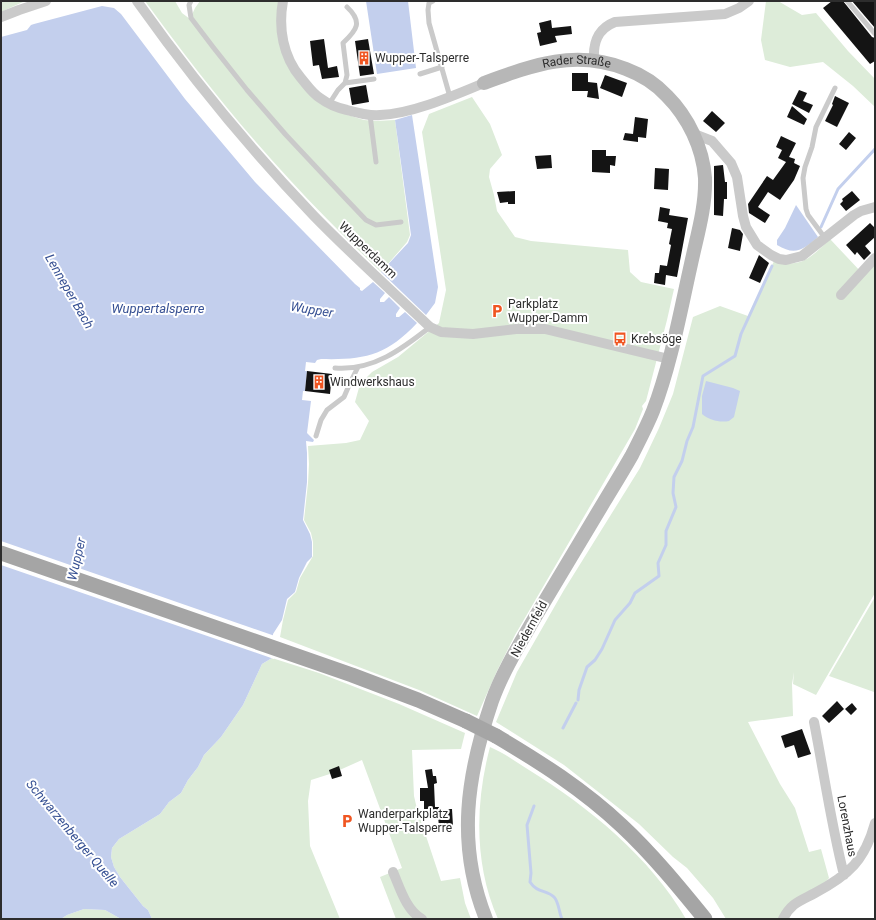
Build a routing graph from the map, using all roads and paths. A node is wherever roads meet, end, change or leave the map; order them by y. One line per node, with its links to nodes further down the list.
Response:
1 (46, 1): 9 (street)
2 (138, 1): 28 (street, Wupperdamm)
3 (191, 1): 24 (lane)
4 (283, 1): 19 (street, Rader Straße)
5 (433, 1): 12 (lane)
6 (749, 1): 11 (street)
7 (847, 1): 10 (lane)
8 (346, 7): 15 (lane)
9 (1, 18)
10 (875, 34)
11 (594, 60): 16 (street, Rader Straße); 21 (street, Rader Straße)
12 (442, 68): 13 (lane); 18 (lane)
13 (420, 74)
14 (374, 79): 15 (lane)
15 (345, 83): 19 (lane)
16 (484, 83): 18 (street, Rader Straße)
17 (835, 88): 25 (lane)
18 (450, 97): 20 (street, Rader Straße)
19 (329, 104): 20 (street, Rader Straße)
20 (370, 115): 22 (lane)
21 (694, 134): 25 (street); 29 (street, Rader Straße)
22 (376, 162)
23 (875, 207): 25 (street)
24 (401, 222)
25 (825, 238)
26 (875, 258): 27 (street)
27 (841, 295)
28 (430, 327): 29 (street, Wupperdamm); 30 (lane)
29 (669, 359): 40 (street, Niedernfeld)
30 (358, 367): 31 (lane); 32 (lane)
31 (335, 368)
32 (316, 436)
33 (1, 553): 38 (main road, bridge)
34 (814, 722): 37 (street, Lorenzhaus)
35 (875, 823): 37 (street, Lorenzhaus)
36 (393, 872): 39 (street)
37 (844, 875): 41 (street)
38 (700, 915)
39 (422, 919)
40 (486, 919)
41 (783, 919)

